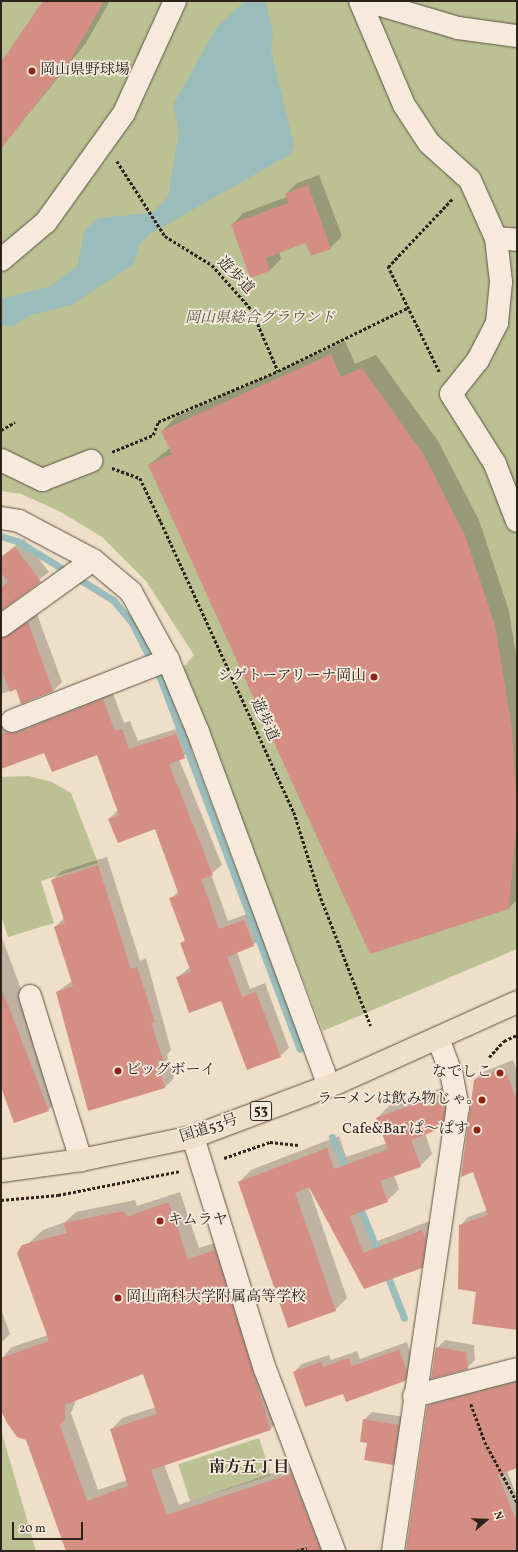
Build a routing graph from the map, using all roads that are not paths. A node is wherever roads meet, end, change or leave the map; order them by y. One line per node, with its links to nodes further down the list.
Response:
1 (175, 1): 6 (street)
2 (360, 1): 5 (street)
3 (367, 1): 4 (street)
4 (517, 36)
5 (507, 239): 10 (street)
6 (1, 260)
7 (1, 460): 8 (street)
8 (91, 461)
9 (1, 518): 11 (street)
10 (517, 521)
11 (79, 570): 12 (street); 13 (street)
12 (1, 626)
13 (157, 664): 14 (street); 18 (street)
14 (12, 721)
15 (30, 996): 20 (street)
16 (517, 1002): 17 (highway, 国道53号 / 53)
17 (438, 1038): 18 (highway, 国道53号 / 53); 23 (street)
18 (329, 1086): 19 (highway, 国道53号 / 53)
19 (193, 1137): 20 (highway, 国道53号 / 53); 24 (street)
20 (81, 1160): 21 (highway, 国道53号 / 53)
21 (1, 1171)
22 (517, 1368): 23 (street)
23 (414, 1396): 25 (street)
24 (334, 1551)
25 (393, 1551)

